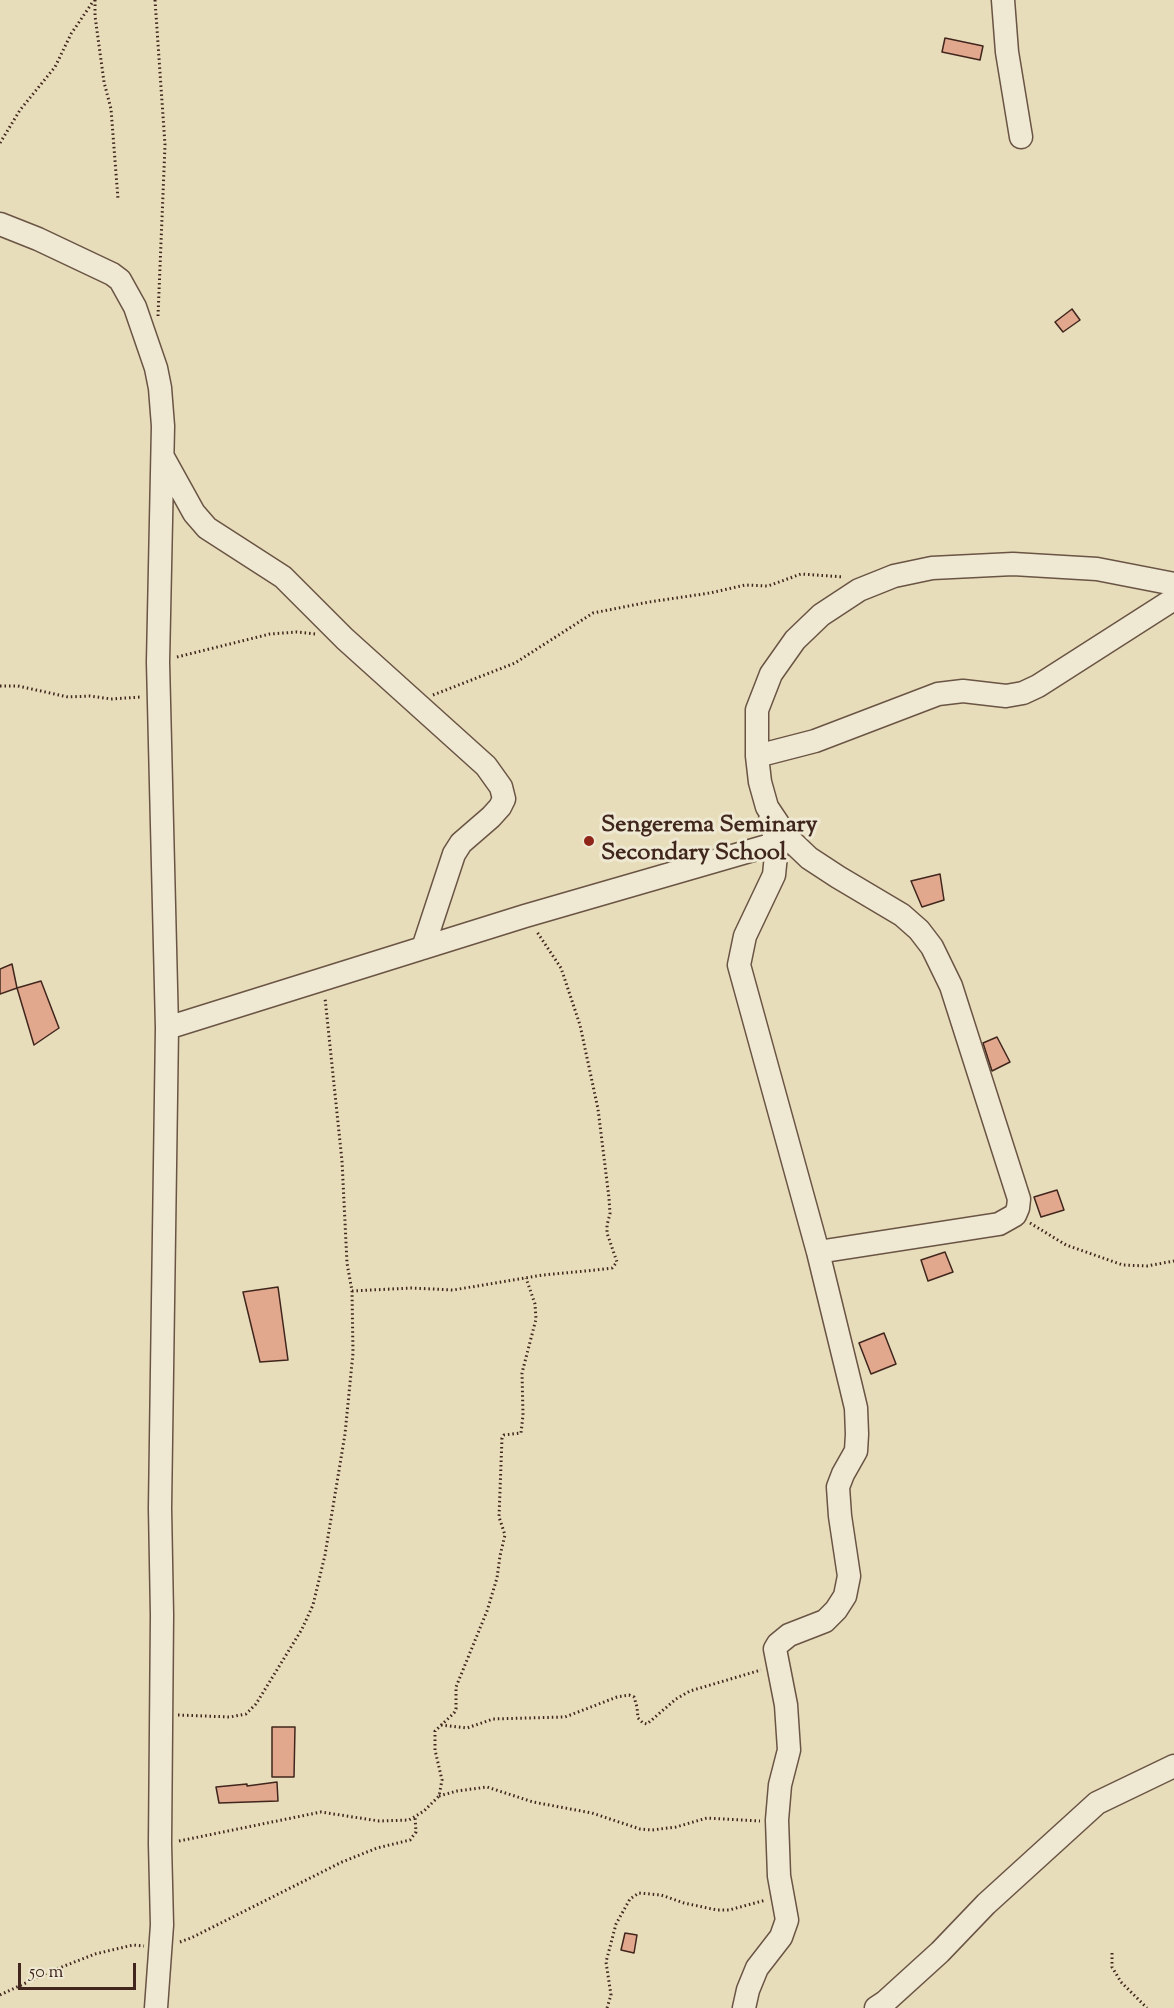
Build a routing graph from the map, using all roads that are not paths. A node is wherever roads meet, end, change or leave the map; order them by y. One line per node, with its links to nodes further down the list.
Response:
1 (1003, 0): 2 (street)
2 (1021, 136)
3 (0, 224): 4 (street)
4 (162, 456): 10 (street); 11 (street)
5 (1174, 584): 7 (street)
6 (1174, 599): 7 (street)
7 (757, 756): 8 (street)
8 (767, 807): 9 (street); 12 (street)
9 (777, 845): 10 (street); 12 (street)
10 (423, 948): 11 (street)
11 (167, 1028): 14 (street)
12 (818, 1252): 15 (street)
13 (1174, 1766): 16 (street)
14 (156, 2008)
15 (744, 2008)
16 (876, 2008)

